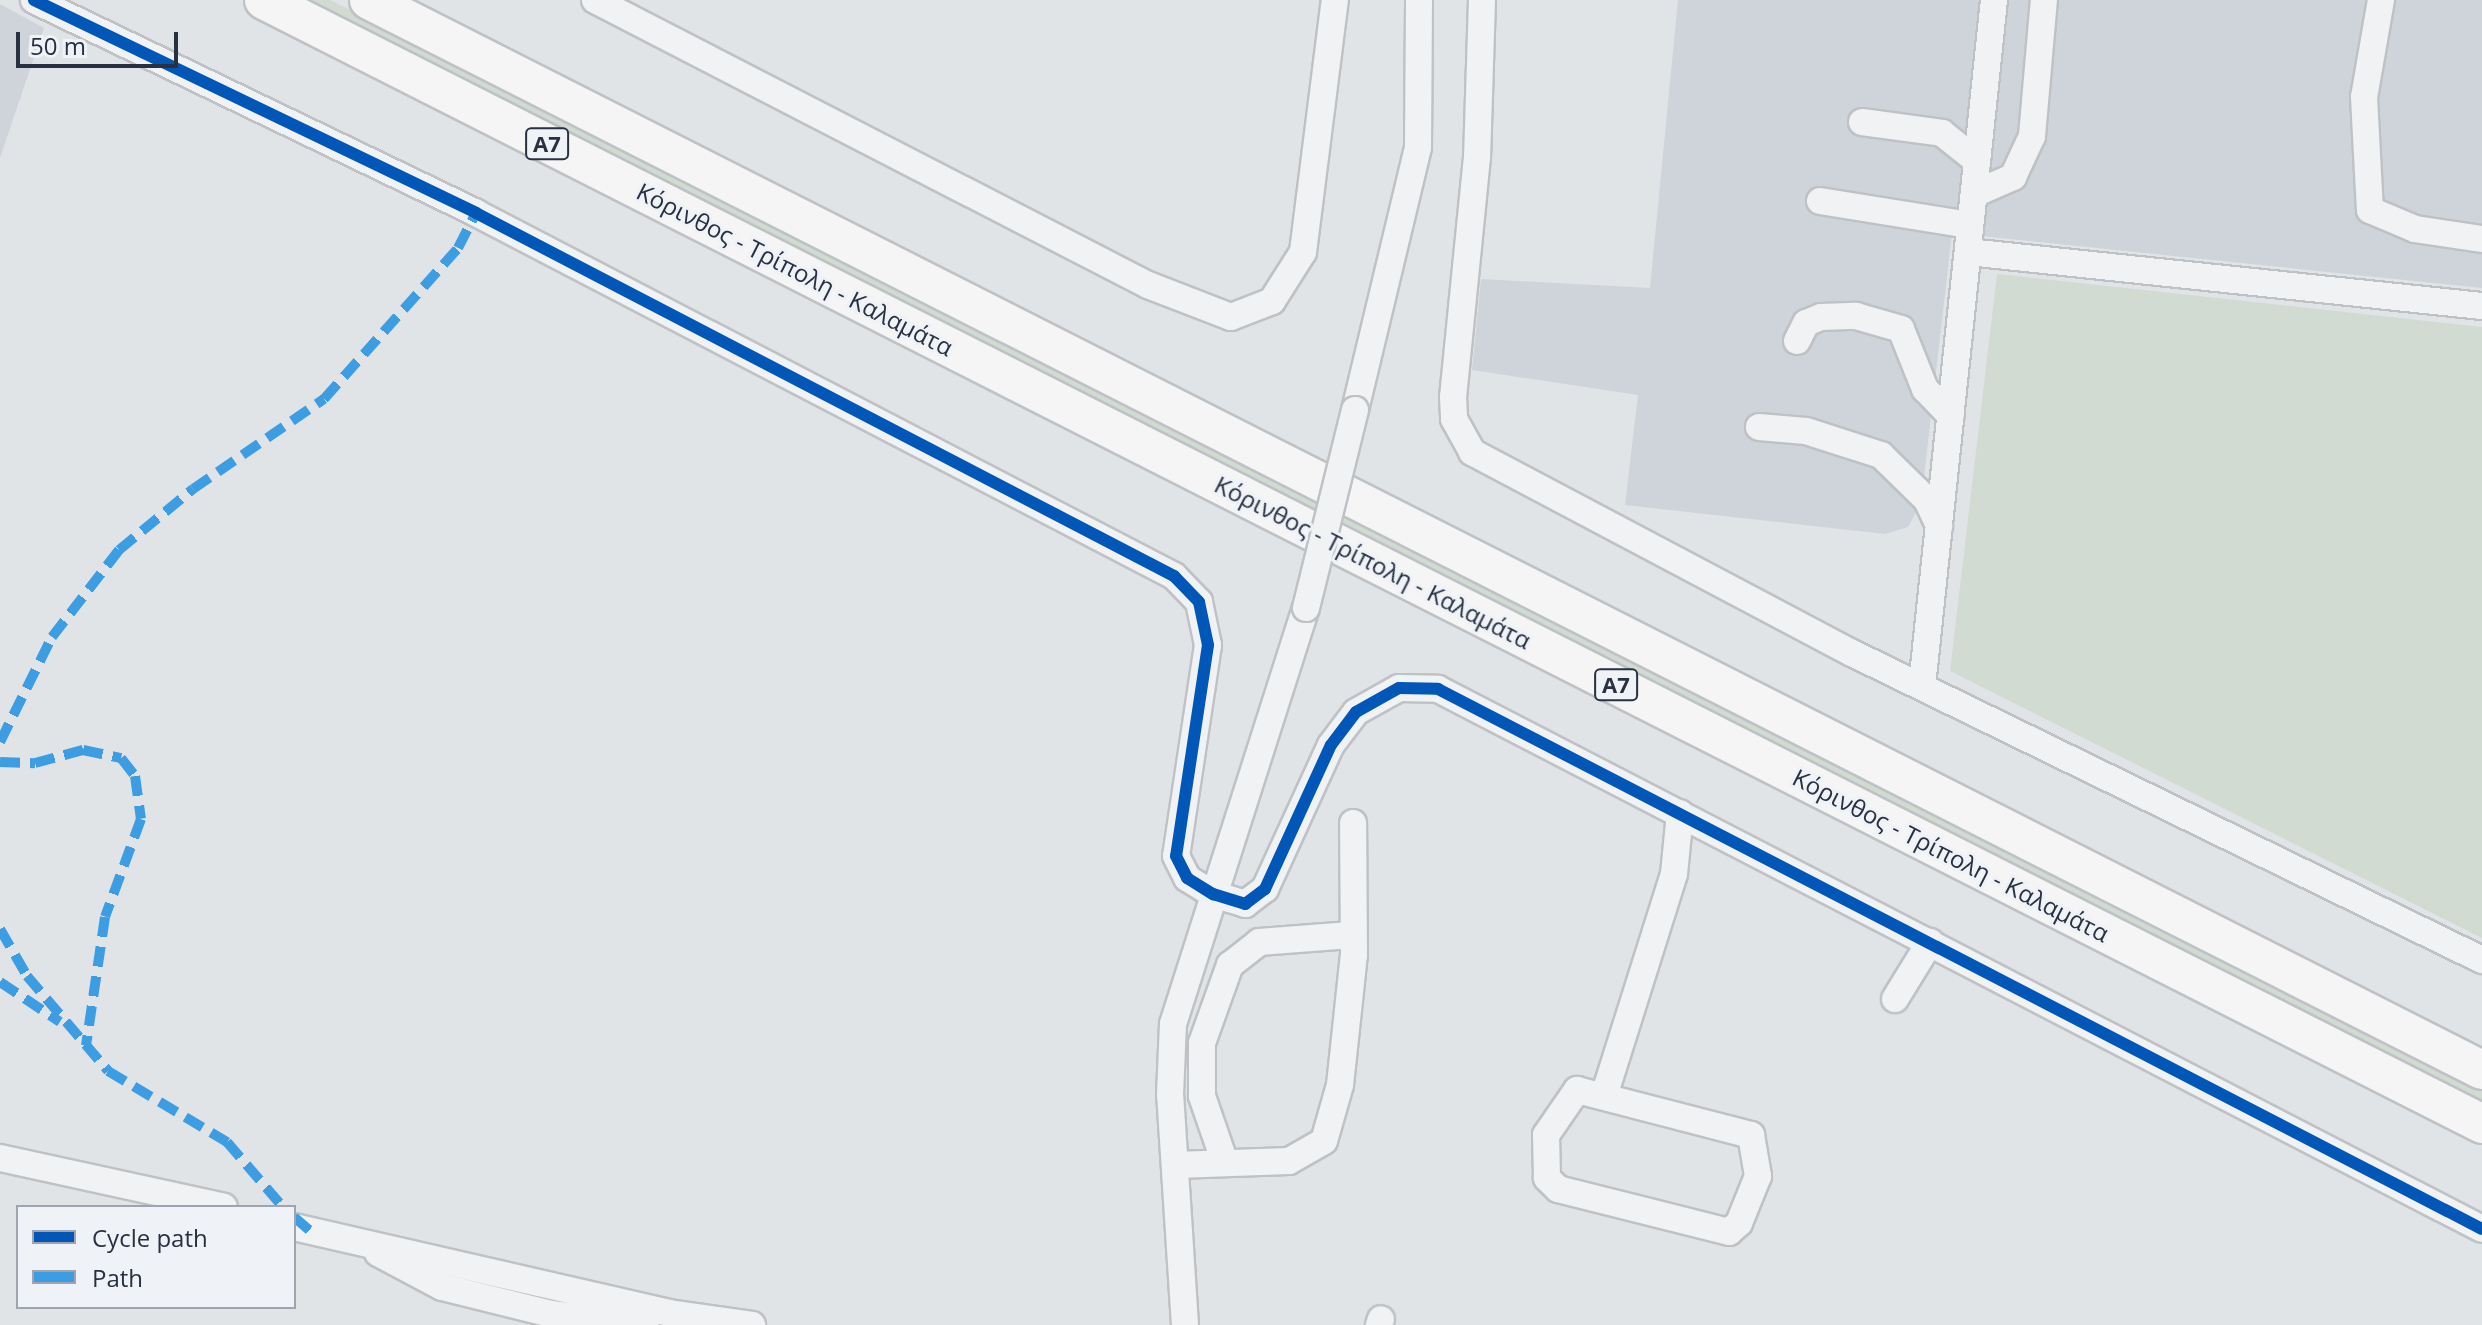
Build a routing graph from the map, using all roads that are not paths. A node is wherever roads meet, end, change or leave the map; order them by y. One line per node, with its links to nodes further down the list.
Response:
1 (34, 0): 30 (street)
2 (264, 0): 13 (highway, Κόρινθος - Τρίπολη - Καλαμάτα / Α7)
3 (369, 0): 14 (highway, Κόρινθος - Τρίπολη - Καλαμάτα / Α7)
4 (408, 0): 14 (highway)
5 (595, 0): 6 (street)
6 (1335, 0)
7 (1419, 0): 30 (street, bridge)
8 (1482, 0): 27 (street)
9 (1994, 0): 16 (street)
10 (2044, 0): 17 (street)
11 (2381, 0): 20 (street)
12 (300, 35): 13 (highway)
13 (346, 42): 37 (highway, Κόρινθος - Τρίπολη - Καλαμάτα / Α7)
14 (514, 73): 35 (highway, Κόρινθος - Τρίπολη - Καλαμάτα / Α7)
15 (1862, 122): 16 (street)
16 (1977, 161): 17 (street)
17 (1974, 194): 19 (street)
18 (1820, 201): 19 (street)
19 (1970, 225): 21 (street)
20 (2482, 239)
21 (1968, 252): 22 (street); 24 (street)
22 (2482, 306)
23 (1797, 341): 24 (street)
24 (1951, 416): 26 (street)
25 (1759, 427): 26 (street)
26 (1939, 526): 27 (street)
27 (1922, 686): 33 (street)
28 (1680, 813): 30 (street); 32 (street); 36 (street)
29 (1353, 823): 31 (street)
30 (1213, 894): 40 (street)
31 (1351, 935): 39 (street); 39 (street)
32 (1930, 942): 34 (street); 43 (street)
33 (2482, 960)
34 (1895, 999)
35 (2482, 1070)
36 (1604, 1096): 36 (street)
37 (2482, 1124)
38 (0, 1158): 41 (street)
39 (1224, 1160): 40 (street)
40 (1176, 1165): 46 (street)
41 (215, 1205)
42 (296, 1227): 44 (street)
43 (2482, 1229)
44 (699, 1322): 45 (street)
45 (752, 1325)
46 (1185, 1325)

